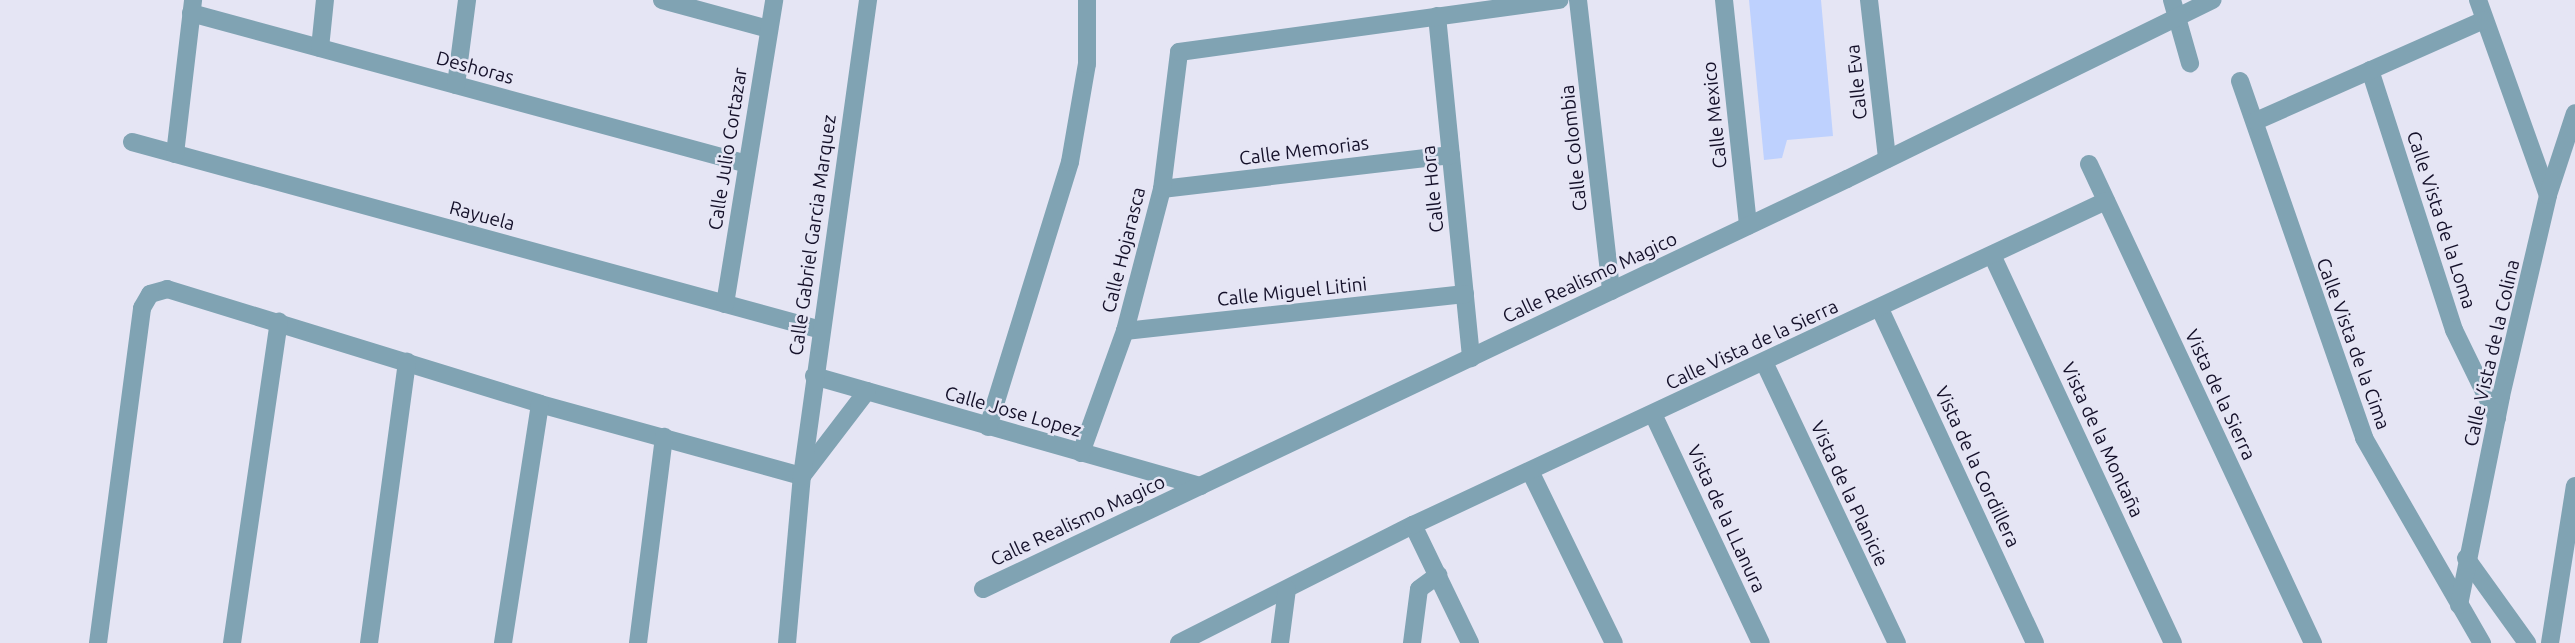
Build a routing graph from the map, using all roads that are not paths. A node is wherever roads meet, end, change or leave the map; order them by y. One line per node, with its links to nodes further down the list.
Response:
1 (326, 0): 18 (street)
2 (467, 0): 22 (street)
3 (662, 0): 17 (street)
4 (774, 0): 17 (street, Calle Julio Cortazar)
5 (868, 0): 41 (street, Calle Gabriel Garcia Marquez)
6 (1087, 0): 51 (street)
7 (1559, 0): 15 (street)
8 (1578, 0): 36 (street, Calle Colombia)
9 (1724, 0): 34 (street, Calle Mexico)
10 (1869, 0): 28 (street, Calle Eva)
11 (2212, 0): 14 (street, Calle Realismo Magico)
12 (2478, 0): 16 (street)
13 (192, 6): 18 (street, Deshoras); 26 (street)
14 (2175, 9): 19 (street); 28 (street, Calle Realismo Magico)
15 (1437, 16): 27 (street, Calle Hora); 31 (street, Calle Hojarasca)
16 (2484, 20): 20 (street); 32 (street)
17 (769, 29): 29 (street, Calle Julio Cortazar)
18 (320, 48): 22 (street, Deshoras)
19 (2190, 63)
20 (2370, 70): 24 (street); 50 (street, Calle Vista de la Loma)
21 (2240, 81): 24 (street, Calle Vista de la Cima)
22 (456, 85): 29 (street, Deshoras)
23 (2575, 113): 32 (street, Calle Vista de la Colina)
24 (2256, 121): 63 (street, Calle Vista de la Cima)
25 (132, 142): 26 (street, Rayuela)
26 (175, 153): 38 (street, Rayuela)
27 (1451, 155): 31 (street, Calle Memorias); 37 (street, Calle Hora)
28 (1887, 159): 34 (street, Calle Realismo Magico)
29 (747, 164): 38 (street, Calle Julio Cortazar)
30 (2090, 164): 33 (street, Vista de la Sierra)
31 (1162, 189): 42 (street, Calle Hojarasca)
32 (2549, 195): 50 (street, Calle Vista de la Colina)
33 (2106, 201): 35 (street, Calle Vista de la Sierra); 79 (street, Vista de la Sierra)
34 (1748, 226): 36 (street, Calle Realismo Magico)
35 (1992, 255): 39 (street, Calle Vista de la Sierra); 78 (street, Vista de la Montaña)
36 (1611, 291): 43 (street, Calle Realismo Magico)
37 (1465, 294): 42 (street, Calle Miguel Litini); 43 (street, Calle Hora)
38 (725, 304): 41 (street, Rayuela)
39 (1880, 309): 45 (street, Calle Vista de la Sierra); 77 (street, Vista de la Cordillera)
40 (279, 321): 44 (street); 64 (street); 65 (street)
41 (821, 330): 46 (street, Calle Gabriel Garcia Marquez)
42 (1125, 331): 53 (street, Calle Hojarasca)
43 (1471, 358): 56 (street, Calle Realismo Magico)
44 (407, 362): 48 (street); 66 (street)
45 (1764, 362): 49 (street, Calle Vista de la Sierra); 76 (street, Vista de la Planicie)
46 (814, 376): 47 (street, Calle Jose Lopez); 55 (street, Calle Gabriel Garcia Marquez)
47 (867, 391): 51 (street, Calle Jose Lopez); 55 (street)
48 (540, 404): 52 (street); 67 (street)
49 (1653, 414): 54 (street, Calle Vista de la Sierra); 75 (street, Vista de la LLanura)
50 (2497, 418): 59 (street, Calle Vista de la Colina)
51 (988, 427): 53 (street, Calle Jose Lopez)
52 (664, 437): 55 (street); 68 (street)
53 (1081, 453): 56 (street, Calle Jose Lopez)
54 (1530, 471): 58 (street, Calle Vista de la Sierra); 74 (street)
55 (802, 476): 69 (street, Calle Gabriel Garcia Marquez)
56 (1201, 486): 61 (street, Calle Realismo Magico)
57 (2575, 486): 82 (street)
58 (1413, 525): 60 (street); 62 (street, Calle Vista de la Sierra)
59 (2466, 558): 63 (street, Calle Vista de la Colina); 81 (street)
60 (1437, 575): 72 (street); 73 (street)
61 (983, 589)
62 (1287, 589): 70 (street, Calle Vista de la Sierra); 71 (street)
63 (2459, 605): 80 (street, Calle Vista de la Cima)
64 (98, 643)
65 (232, 643)
66 (369, 643)
67 (503, 643)
68 (638, 643)
69 (787, 643)
70 (1180, 643)
71 (1280, 643)
72 (1412, 643)
73 (1470, 643)
74 (1614, 643)
75 (1761, 643)
76 (1897, 643)
77 (2035, 643)
78 (2173, 643)
79 (2313, 643)
80 (2482, 643)
81 (2528, 643)
82 (2550, 643)

